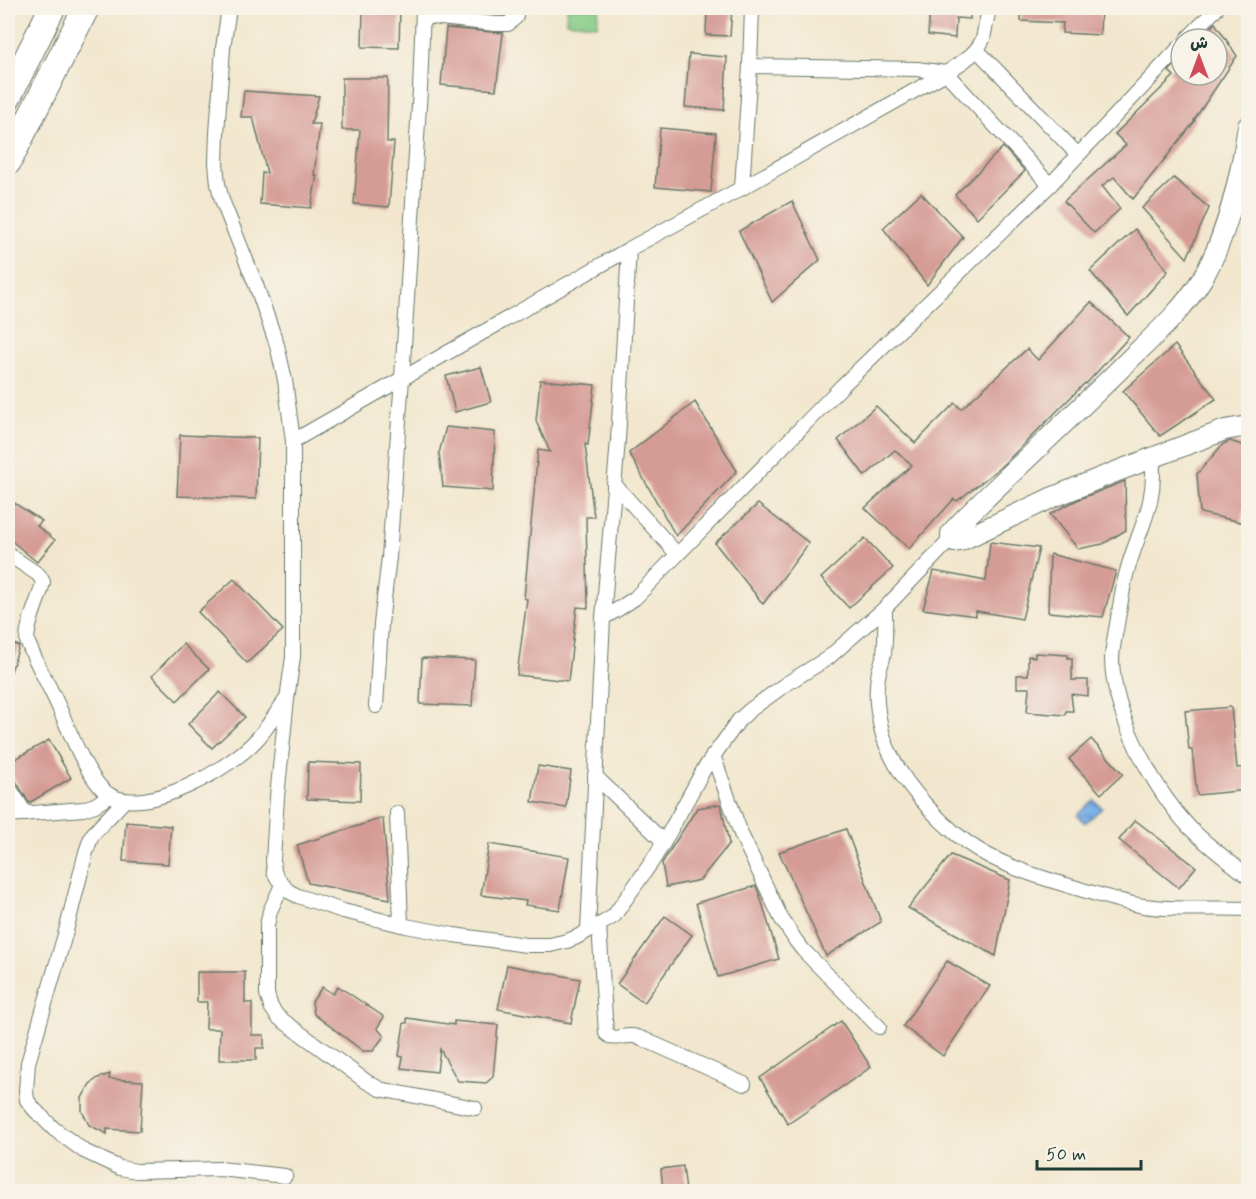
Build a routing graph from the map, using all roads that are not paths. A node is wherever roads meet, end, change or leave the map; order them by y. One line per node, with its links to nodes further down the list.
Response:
1 (52, 8): 14 (highway)
2 (86, 8): 17 (highway)
3 (229, 8): 23 (street)
4 (516, 8): 8 (street)
5 (752, 8): 12 (street)
6 (988, 8): 10 (street)
7 (1217, 8): 9 (street)
8 (423, 12): 21 (street)
9 (1199, 27)
10 (977, 50): 13 (street); 16 (street)
11 (1169, 59): 16 (street)
12 (750, 66): 13 (street); 19 (street)
13 (946, 73): 18 (street); 19 (street)
14 (8, 97)
15 (1248, 126): 26 (street)
16 (1078, 155): 18 (street)
17 (8, 162)
18 (1050, 185): 28 (street)
19 (742, 188): 20 (street)
20 (629, 249): 21 (street); 25 (street)
21 (402, 378): 23 (street); 32 (street)
22 (1248, 426): 24 (street)
23 (292, 441): 31 (street)
24 (1152, 457): 26 (street); 42 (street)
25 (614, 484): 28 (street); 30 (street)
26 (951, 539): 29 (street)
27 (8, 554): 36 (street)
28 (677, 554): 30 (street)
29 (885, 608): 33 (street); 44 (street)
30 (603, 618): 34 (street)
31 (287, 699): 37 (street); 43 (street)
32 (376, 706)
33 (713, 755): 41 (street); 47 (street)
34 (595, 776): 41 (street); 46 (street)
35 (8, 786): 39 (street)
36 (108, 794): 37 (street); 39 (street)
37 (124, 801): 50 (street)
38 (397, 813): 45 (street)
39 (26, 814): 40 (street)
40 (8, 815)
41 (664, 842): 46 (street)
42 (1248, 876)
43 (282, 885): 45 (street); 49 (street)
44 (1248, 909)
45 (400, 925): 46 (street)
46 (594, 927): 48 (street)
47 (879, 1027)
48 (744, 1084)
49 (475, 1108)
50 (285, 1176)
51 (625, 1191): 52 (street)
52 (642, 1191)

